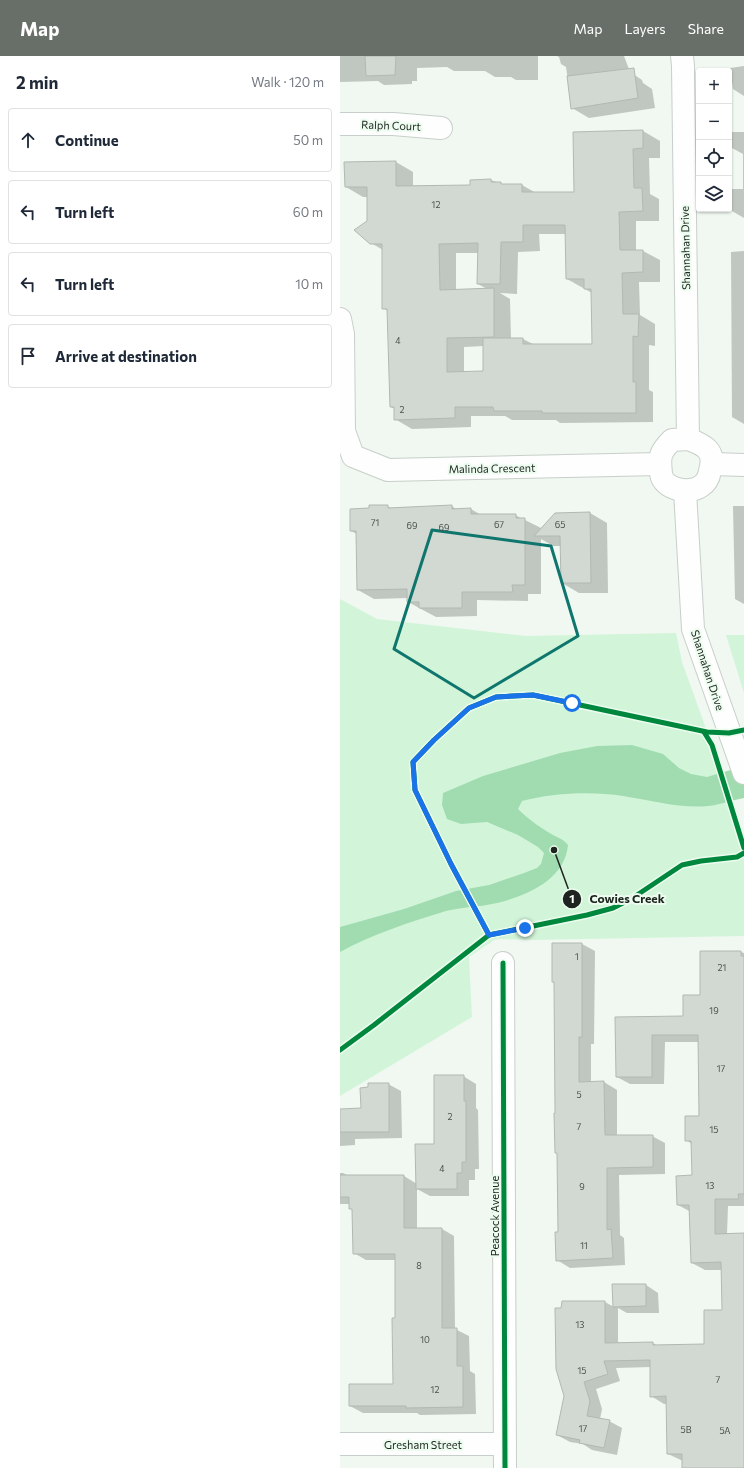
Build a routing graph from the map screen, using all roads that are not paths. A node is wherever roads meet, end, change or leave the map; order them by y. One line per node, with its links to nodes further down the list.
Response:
1 (682, 56): 5 (street, Shannahan Drive)
2 (340, 124): 3 (street, Ralph Court)
3 (441, 128)
4 (340, 319): 6 (street, Malinda Crescent)
5 (688, 439): 6 (street); 7 (street)
6 (660, 464): 9 (street)
7 (712, 464): 8 (street); 9 (street)
8 (744, 465)
9 (685, 491): 10 (street, Shannahan Drive)
10 (744, 773)
11 (503, 963): 13 (street, Peacock Avenue)
12 (340, 1444): 13 (street, Gresham Street)
13 (505, 1444): 14 (street, Peacock Avenue)
14 (505, 1468)

